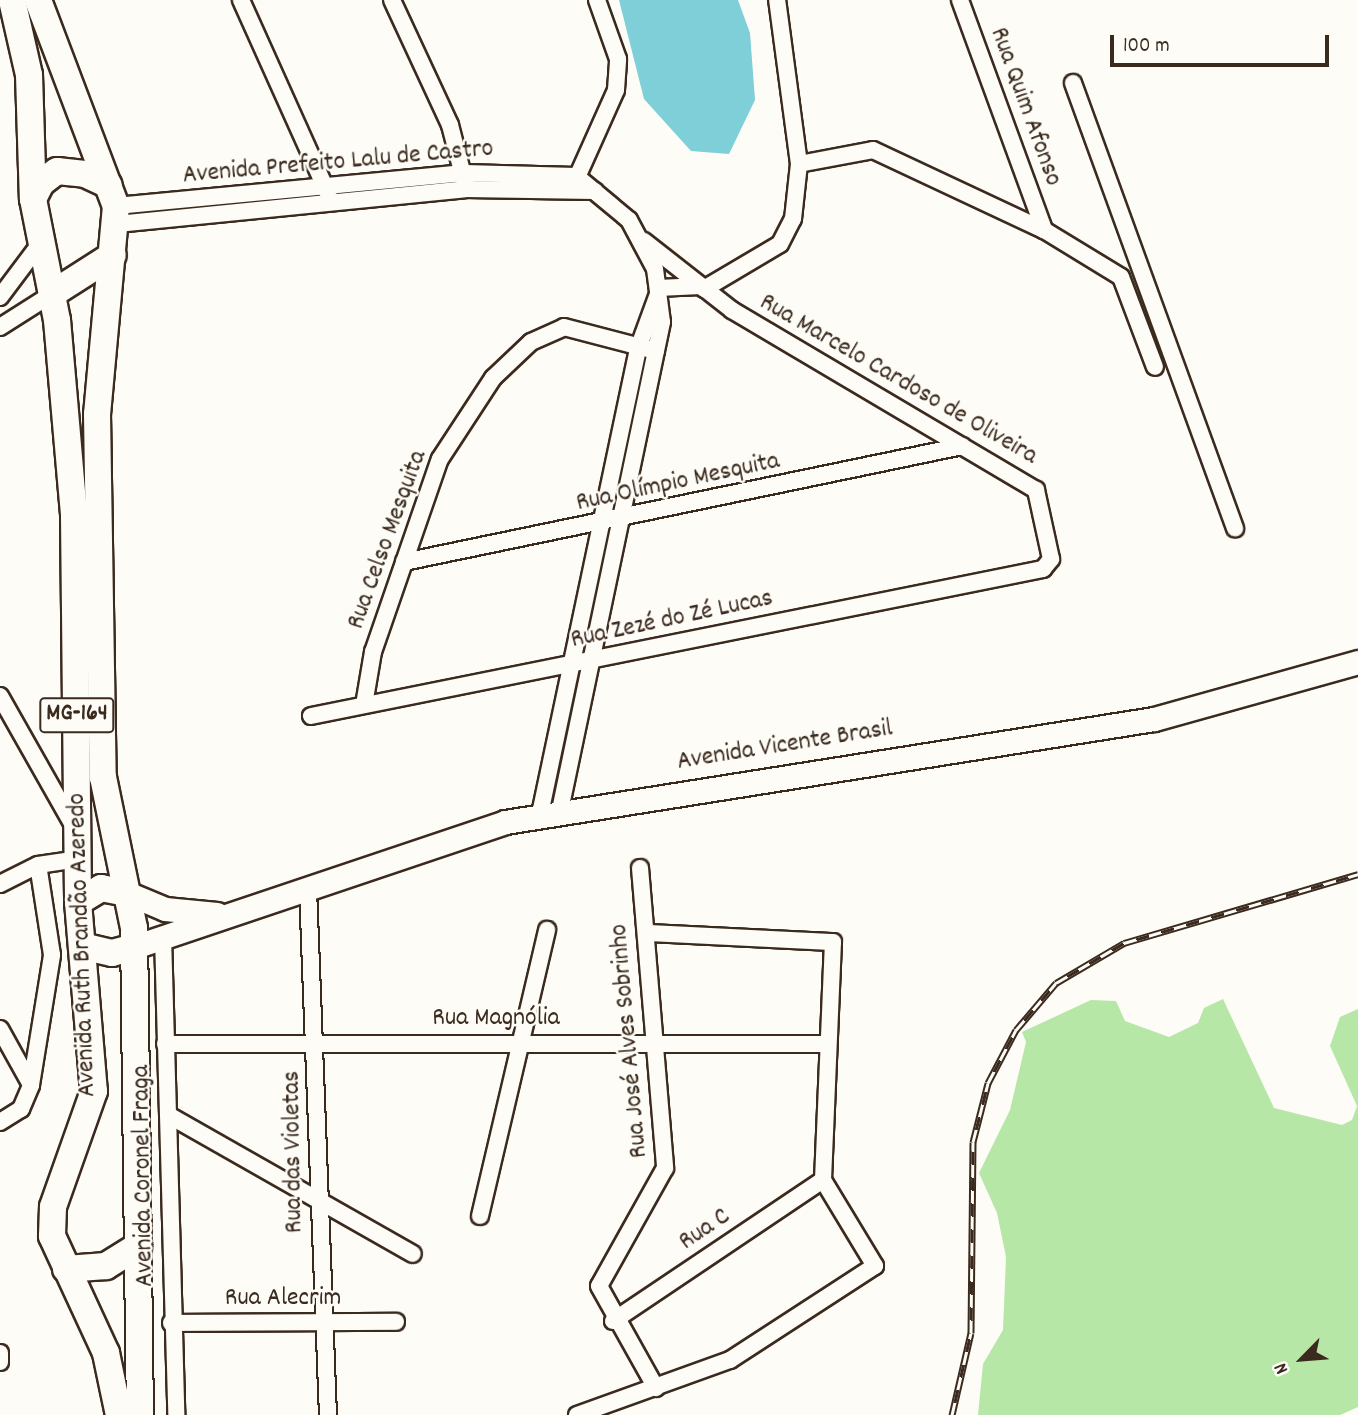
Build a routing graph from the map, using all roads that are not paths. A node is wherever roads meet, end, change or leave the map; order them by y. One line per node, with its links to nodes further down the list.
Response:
1 (12, 0): 13 (main road, Avenida Ruth Brandão Azeredo / MG-164)
2 (38, 0): 14 (main road, Avenida Ruth Brandão Azeredo / MG-164)
3 (241, 0): 12 (street)
4 (392, 0): 10 (street)
5 (597, 0): 11 (street)
6 (777, 0): 9 (street)
7 (960, 0): 15 (street, Rua Quim Afonso)
8 (1073, 83): 19 (street)
9 (799, 164): 15 (street); 21 (street)
10 (465, 181): 11 (street, Avenida Prefeito Lalu de Castro); 12 (street, Avenida Prefeito Lalu de Castro)
11 (574, 183): 16 (street, Avenida Prefeito Lalu de Castro)
12 (328, 193): 14 (street, Avenida Prefeito Lalu de Castro)
13 (33, 200): 14 (main road); 17 (main road, Avenida Ruth Brandão Azeredo / MG-164)
14 (114, 205): 18 (main road, Avenida Ruth Brandão Azeredo / MG-164)
15 (1044, 230): 20 (street)
16 (644, 241): 21 (street, Rua Marcelo Cardoso de Oliveira); 22 (street, Avenida Prefeito Lalu de Castro)
17 (39, 245): 23 (main road, Avenida Ruth Brandão Azeredo / MG-164); 24 (street)
18 (113, 255): 23 (main road); 47 (main road, Avenida Ruth Brandão Azeredo / MG-164)
19 (1139, 271): 20 (street); 32 (street)
20 (1121, 277): 28 (street)
21 (703, 287): 22 (street); 29 (street, Rua Marcelo Cardoso de Oliveira)
22 (658, 291): 26 (street); 27 (street, Avenida Prefeito Lalu de Castro)
23 (52, 294): 25 (street); 42 (main road, Avenida Ruth Brandão Azeredo / MG-164)
24 (0, 297)
25 (0, 327)
26 (639, 346): 27 (street, Rua Celso Mesquita); 31 (street); 33 (street, Rua Celso Mesquita)
27 (656, 351): 30 (street, Avenida Prefeito Lalu de Castro)
28 (1155, 367)
29 (962, 446): 30 (street, Rua Olímpio Mesquita); 34 (street, Rua Marcelo Cardoso de Oliveira)
30 (621, 521): 31 (street, Rua Olímpio Mesquita); 36 (street, Avenida Prefeito Lalu de Castro)
31 (601, 526): 33 (street, Rua Olímpio Mesquita); 37 (street)
32 (1235, 527)
33 (404, 562): 39 (street, Rua Celso Mesquita)
34 (1043, 569): 36 (street, Rua Zezé do Zé Lucas)
35 (1358, 662): 41 (street, Avenida Vicente Brasil)
36 (591, 663): 37 (street, Rua Zezé do Zé Lucas); 41 (street, Avenida Prefeito Lalu de Castro)
37 (571, 667): 39 (street, Rua Zezé do Zé Lucas); 41 (street)
38 (0, 696): 42 (street)
39 (364, 705): 40 (street, Rua Zezé do Zé Lucas)
40 (310, 716)
41 (550, 812): 46 (street, Avenida Vicente Brasil)
42 (78, 847): 43 (street); 47 (main road); 48 (main road, Avenida Ruth Brandão Azeredo / MG-164)
43 (38, 865): 45 (street); 61 (street)
44 (640, 868): 51 (street, Rua José Alves Sobrinho)
45 (0, 884)
46 (308, 888): 49 (street, Avenida Vicente Brasil); 56 (street, Rua das Violetas)
47 (127, 893): 48 (main road); 49 (street, Avenida Vicente Brasil); 54 (main road, Avenida Ruth Brandão Azeredo / MG-164)
48 (78, 902): 53 (main road, Avenida Ruth Brandão Azeredo / MG-164)
49 (227, 915): 52 (street, Avenida Vicente Brasil)
50 (547, 930): 60 (street)
51 (647, 933): 57 (street, Rua José Alves Sobrinho); 59 (street)
52 (163, 936): 54 (street, Avenida Vicente Brasil); 58 (street, Avenida Coronel Fraga)
53 (86, 947): 54 (main road); 69 (main road, Avenida Ruth Brandão Azeredo / MG-164)
54 (134, 947): 67 (main road, Avenida Ruth Brandão Azeredo / MG-164)
55 (0, 1029): 61 (street)
56 (316, 1041): 58 (street, Rua Magnólia); 60 (street, Rua Magnólia); 65 (street, Rua das Violetas)
57 (656, 1042): 59 (street, Rua Magnólia); 60 (street, Rua Magnólia); 70 (street, Rua José Alves Sobrinho)
58 (165, 1044): 62 (street, Avenida Coronel Fraga)
59 (826, 1044): 64 (street)
60 (520, 1046): 66 (street)
61 (31, 1085): 63 (street)
62 (170, 1116): 65 (street); 72 (street, Avenida Coronel Fraga)
63 (0, 1122)
64 (823, 1180): 70 (street, Rua C); 74 (street)
65 (319, 1201): 68 (street); 73 (street, Rua das Violetas)
66 (480, 1216)
67 (138, 1246): 69 (main road); 76 (main road, Avenida Ruth Brandão Azeredo / MG-164)
68 (413, 1254)
69 (66, 1269): 75 (main road, Avenida Ruth Brandão Azeredo / MG-164)
70 (613, 1321): 74 (street, Rua José Alves Sobrinho)
71 (396, 1322): 73 (street, Rua Alecrim)
72 (171, 1323): 73 (street, Rua Alecrim); 77 (street, Avenida Coronel Fraga)
73 (322, 1324): 78 (street, Rua das Violetas)
74 (656, 1388): 79 (street)
75 (119, 1415)
76 (140, 1415)
77 (176, 1415)
78 (328, 1415)
79 (577, 1415)

